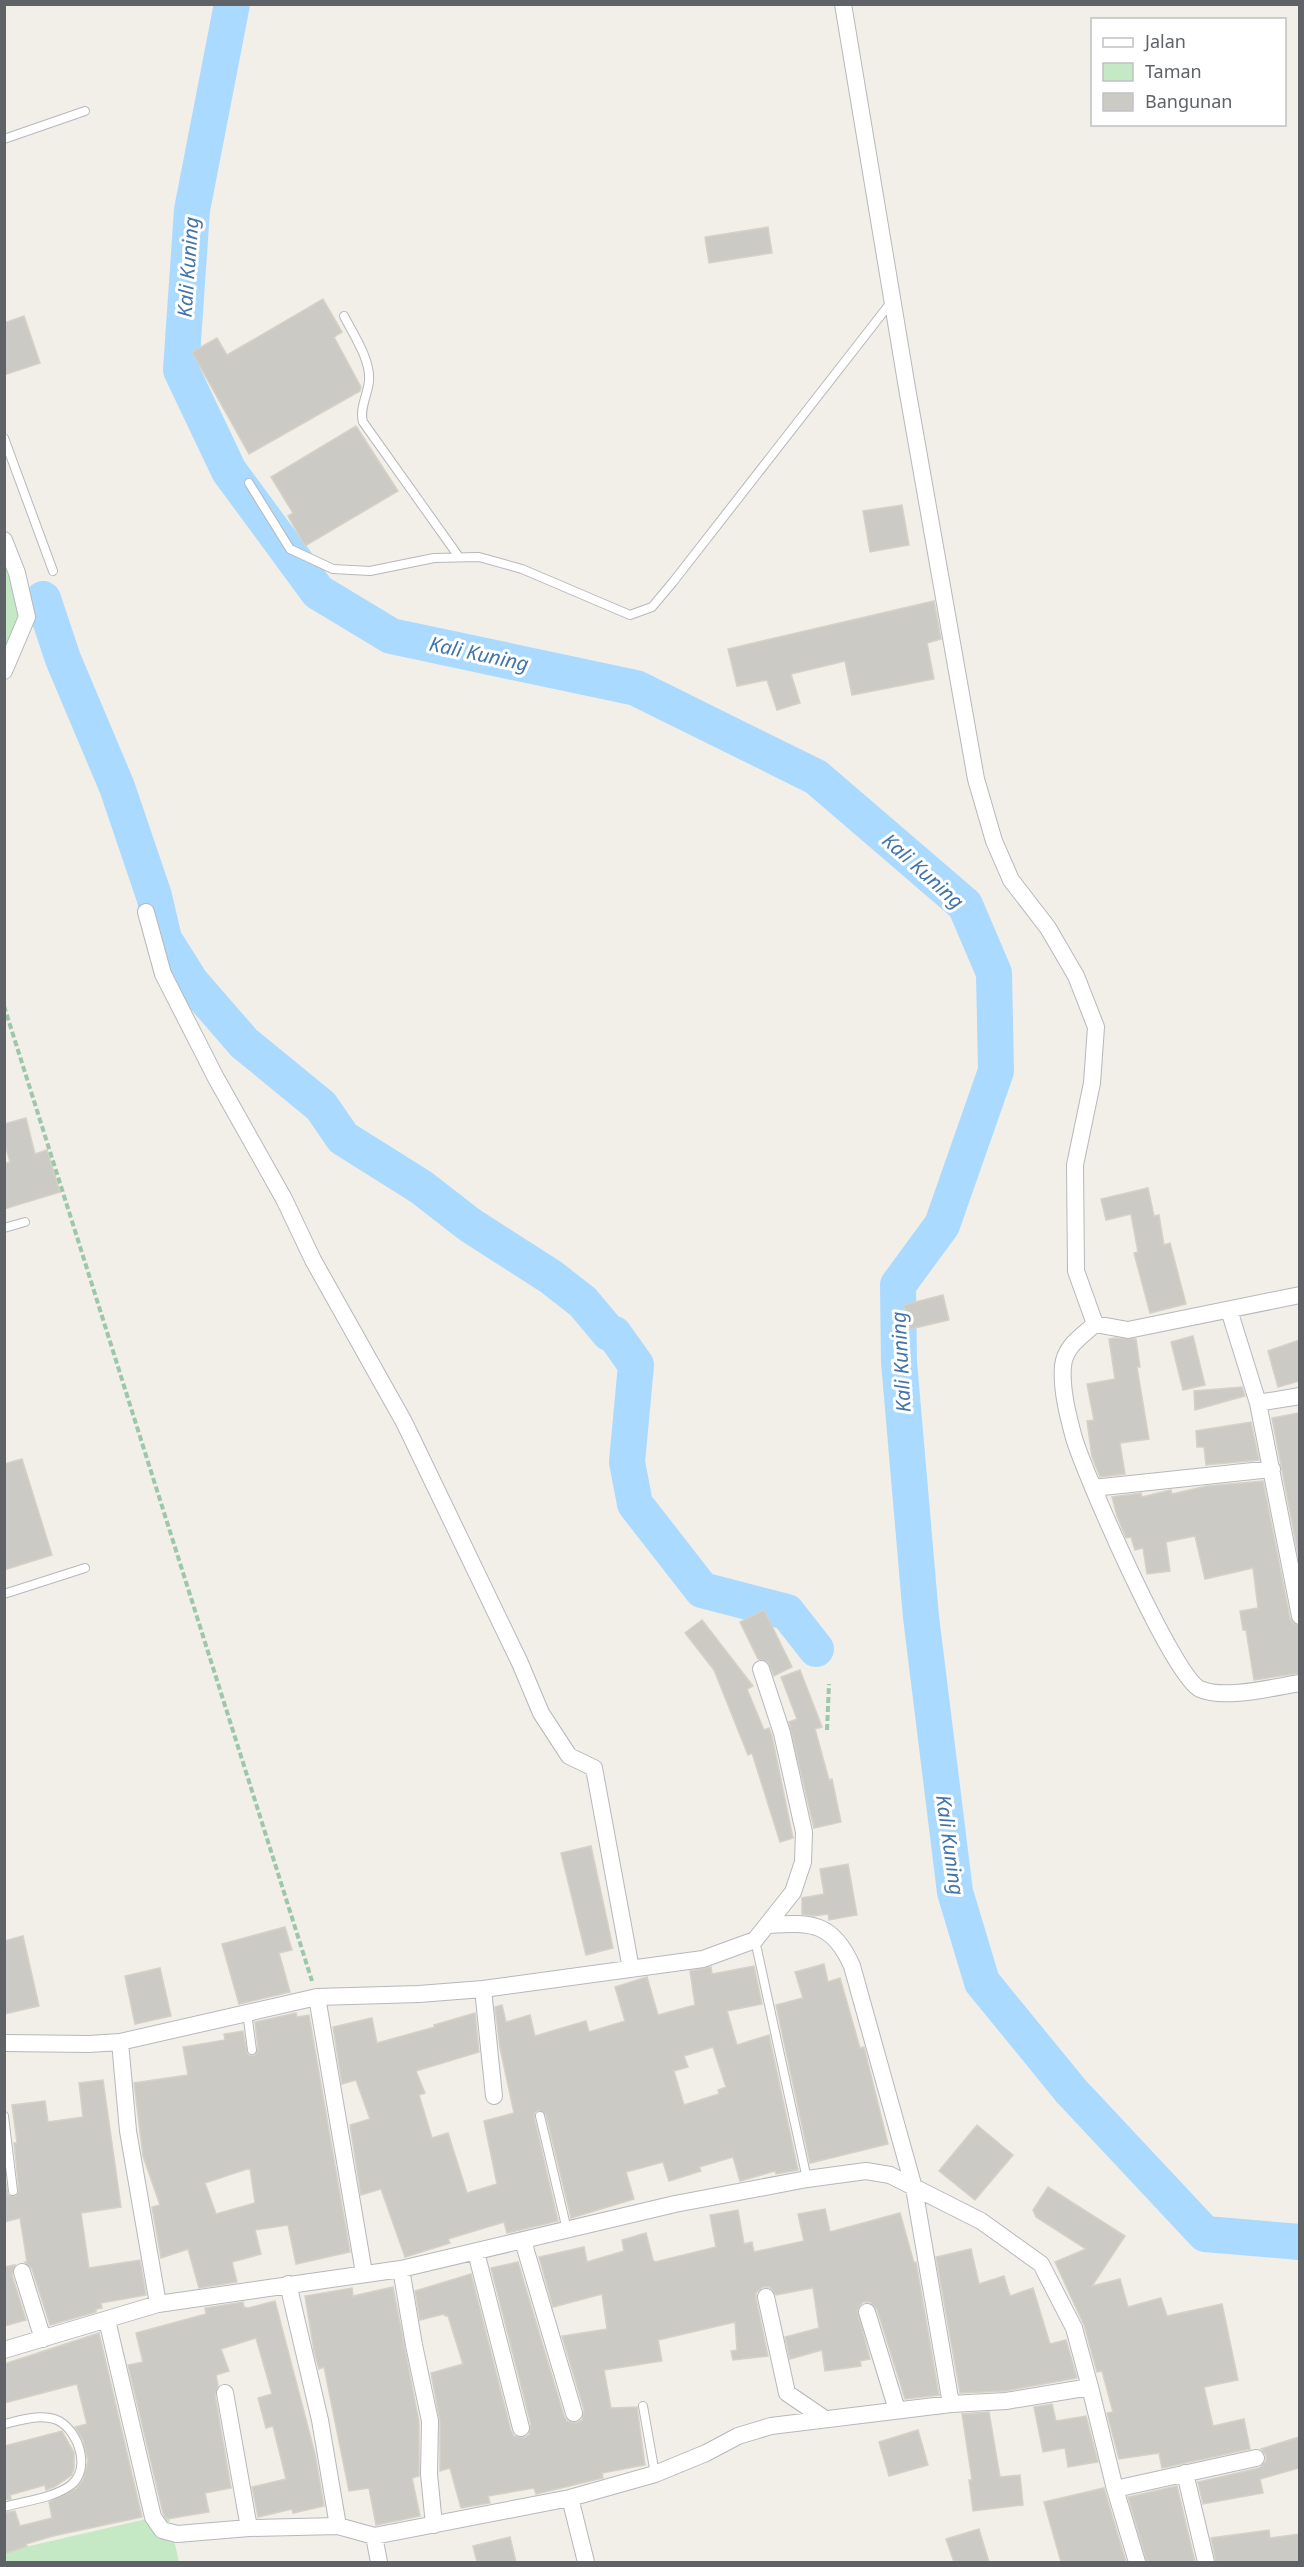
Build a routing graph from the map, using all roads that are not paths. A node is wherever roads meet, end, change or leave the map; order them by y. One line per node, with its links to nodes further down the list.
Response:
1 (843, 4): 4 (street)
2 (84, 111): 3 (lane)
3 (4, 139)
4 (892, 301): 9 (lane); 17 (street)
5 (344, 316): 9 (lane)
6 (4, 438): 10 (lane)
7 (249, 483): 9 (lane)
8 (4, 540): 11 (street)
9 (459, 557)
10 (53, 571)
11 (4, 671)
12 (146, 912): 29 (street)
13 (25, 1222): 14 (lane)
14 (4, 1228)
15 (1299, 1295): 16 (street)
16 (1229, 1310): 17 (street); 19 (street)
17 (1095, 1324): 21 (street)
18 (1299, 1396): 19 (street)
19 (1258, 1403): 20 (street)
20 (1272, 1469): 21 (street); 24 (street)
21 (1093, 1488): 26 (street)
22 (85, 1568): 23 (lane)
23 (4, 1594)
24 (1299, 1616)
25 (760, 1669): 27 (street)
26 (1299, 1683)
27 (769, 1925): 28 (street); 40 (street)
28 (755, 1940): 29 (street); 39 (lane)
29 (631, 1969): 30 (street)
30 (483, 1989): 31 (street); 36 (street)
31 (317, 1997): 32 (street); 47 (street)
32 (247, 2012): 33 (street); 35 (lane)
33 (120, 2042): 34 (street); 50 (street)
34 (4, 2043)
35 (252, 2050)
36 (494, 2096)
37 (4, 2116): 41 (lane)
38 (540, 2116): 42 (lane)
39 (807, 2179): 40 (street); 42 (street)
40 (914, 2188): 55 (street); 57 (street)
41 (14, 2191)
42 (567, 2230): 43 (street)
43 (523, 2241): 44 (street); 60 (street)
44 (476, 2252): 45 (street); 63 (street)
45 (401, 2269): 47 (street); 70 (street)
46 (22, 2272): 53 (street)
47 (364, 2273): 48 (street)
48 (288, 2284): 50 (street); 71 (street)
49 (766, 2297): 61 (street)
50 (158, 2304): 52 (street)
51 (867, 2312): 59 (street)
52 (107, 2320): 53 (street); 72 (street)
53 (43, 2339): 54 (street)
54 (4, 2350)
55 (1090, 2387): 57 (street); 67 (street)
56 (225, 2393): 72 (street)
57 (951, 2404): 59 (street)
58 (643, 2406): 66 (lane)
59 (897, 2410): 61 (street)
60 (574, 2413)
61 (825, 2419): 66 (street)
62 (4, 2424): 69 (lane)
63 (521, 2428)
64 (1256, 2458): 65 (street)
65 (1185, 2473): 67 (street); 77 (street)
66 (654, 2474): 68 (street)
67 (1114, 2489): 76 (street)
68 (570, 2498): 70 (street); 75 (street)
69 (4, 2507)
70 (434, 2525): 73 (street)
71 (338, 2526): 72 (street); 73 (street)
72 (249, 2528)
73 (374, 2536): 74 (street)
74 (380, 2562)
75 (586, 2562)
76 (1137, 2562)
77 (1206, 2562)

